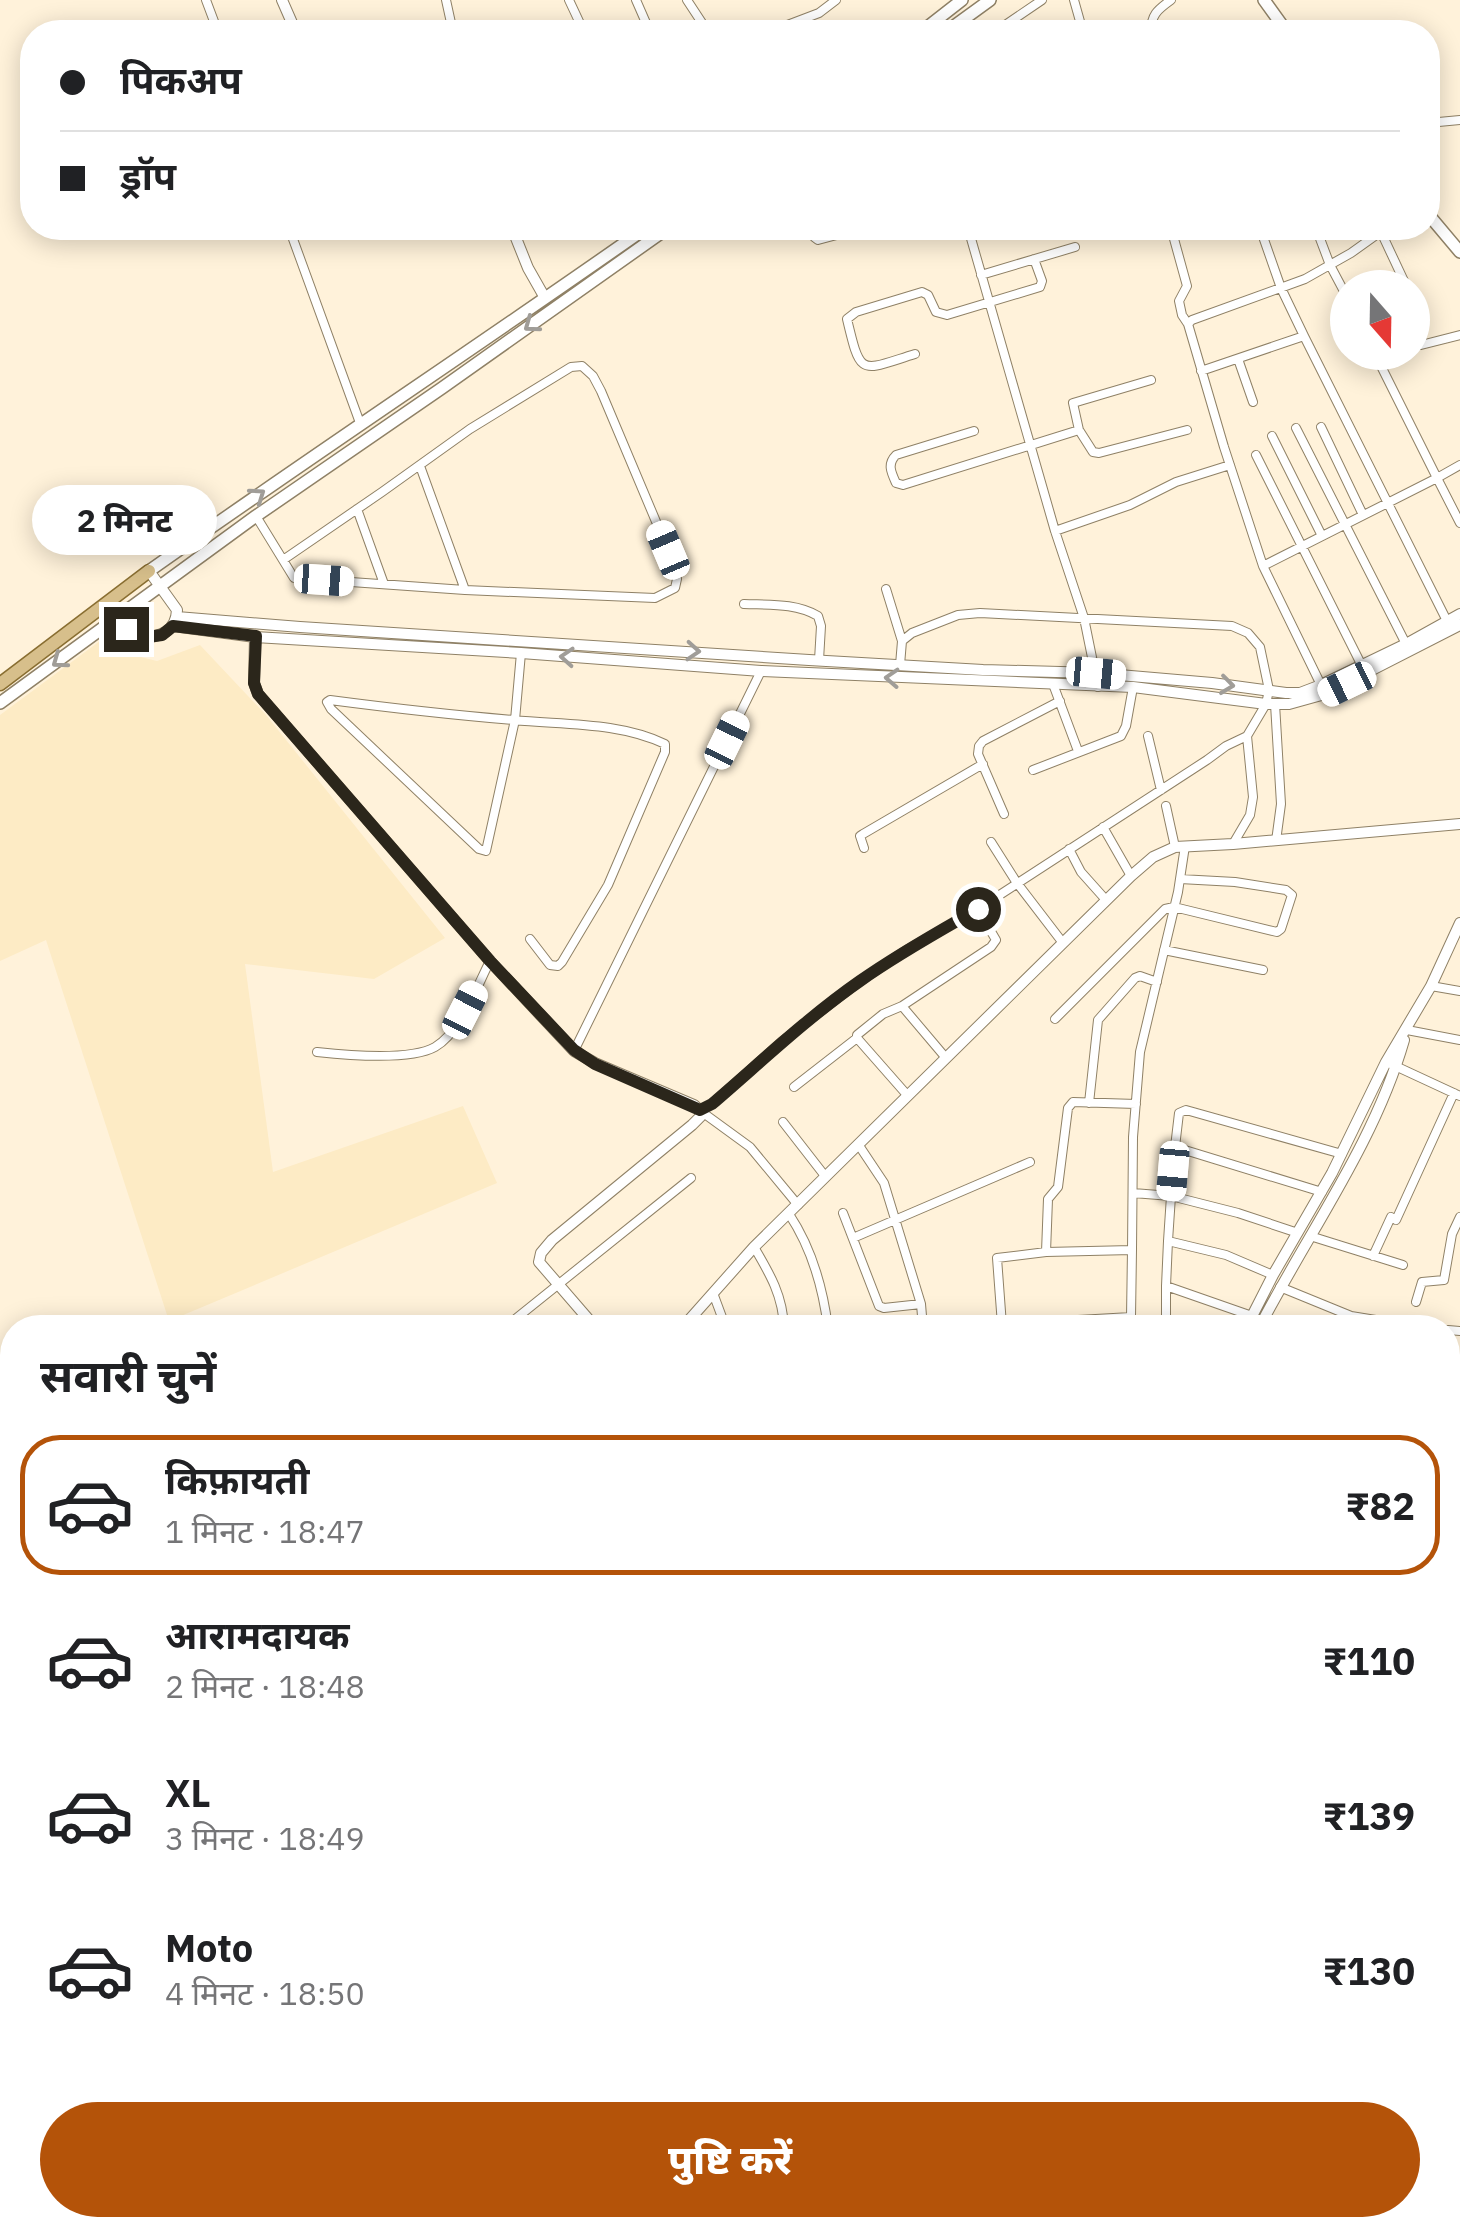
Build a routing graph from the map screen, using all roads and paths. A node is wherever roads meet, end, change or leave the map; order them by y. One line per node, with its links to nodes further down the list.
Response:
1 (836, 0): 6 (street)
2 (962, 0): 7 (main road)
3 (990, 0): 8 (main road)
4 (1042, 0): 9 (street)
5 (1171, 0): 10 (street)
6 (801, 20)
7 (936, 20)
8 (962, 20)
9 (1013, 20)
10 (1151, 20)
11 (1440, 228): 23 (main road)
12 (293, 240): 42 (street)
13 (517, 240): 30 (street)
14 (629, 240): 30 (main road)
15 (651, 240): 58 (main road, one-way to 58)
16 (971, 240): 28 (street)
17 (1174, 240): 32 (street)
18 (1264, 240): 29 (street)
19 (1321, 240): 25 (street)
20 (1370, 240): 25 (street)
21 (1388, 240): 27 (street)
22 (1075, 247): 24 (street)
23 (1458, 248)
24 (1034, 259): 28 (street); 31 (street)
25 (1330, 265): 26 (street); 29 (street)
26 (1333, 270)
27 (1400, 270)
28 (981, 275): 31 (street)
29 (1281, 288): 32 (street); 34 (street)
30 (546, 298): 42 (main road)
31 (989, 303): 36 (street); 49 (street)
32 (1188, 324): 39 (street)
33 (1460, 335): 35 (street)
34 (1304, 336): 37 (street); 55 (street)
35 (1430, 342)
36 (915, 354)
37 (1238, 358): 39 (street); 41 (street)
38 (1383, 370): 54 (street)
39 (1201, 371): 51 (street)
40 (1151, 380): 45 (street)
41 (1253, 402)
42 (360, 423): 66 (main road, one-way to 42)
43 (1321, 427): 57 (street)
44 (1296, 428): 60 (street)
45 (1079, 430): 46 (street); 49 (street)
46 (1187, 430)
47 (974, 431): 49 (street)
48 (1272, 436): 62 (street)
49 (1030, 444): 61 (street)
50 (1256, 455): 63 (street)
51 (1230, 465): 61 (street); 65 (street)
52 (420, 466): 56 (street); 70 (street); 70 (street)
53 (1460, 466): 54 (street)
54 (1438, 478): 55 (street); 59 (street)
55 (1386, 504): 57 (street); 76 (street)
56 (357, 509): 64 (street); 67 (street)
57 (1364, 515): 60 (street)
58 (256, 516): 64 (street); 68 (main road)
59 (1460, 523)
60 (1344, 525): 62 (street); 81 (street)
61 (1055, 531): 75 (street)
62 (1322, 536): 63 (street)
63 (1301, 547): 65 (street); 85 (street)
64 (282, 560): 67 (street)
65 (1263, 566): 90 (street)
66 (150, 572): 68 (street); 72 (main road)
67 (384, 584): 70 (street)
68 (162, 586): 74 (main road); 77 (street)
69 (886, 589): 80 (street)
70 (465, 590)
71 (744, 604): 83 (street)
72 (105, 606): 74 (street); 88 (main road)
73 (1460, 614): 76 (street)
74 (117, 618): 77 (street); 95 (main road, one-way to 95)
75 (1084, 618): 80 (street); 87 (street); 93 (street)
76 (1447, 621): 81 (street)
77 (175, 622): 79 (street); 83 (street, one-way to 83)
78 (1460, 626): 96 (street)
79 (256, 636): 82 (street); 124 (street)
80 (902, 641): 84 (street)
81 (1406, 644): 85 (street)
82 (521, 653): 86 (street, one-way to 82); 97 (street)
83 (819, 660): 84 (street)
84 (900, 665): 87 (street)
85 (1362, 666): 90 (street)
86 (761, 672): 89 (street, one-way to 86); 134 (street)
87 (1096, 673): 91 (street); 93 (street, one-way to 93)
88 (0, 684)
89 (1053, 684): 91 (street); 94 (street)
90 (1321, 685): 93 (street)
91 (1098, 686): 92 (street)
92 (1133, 688): 96 (street); 100 (street)
93 (1269, 690): 96 (street)
94 (1060, 701): 100 (street); 101 (street)
95 (0, 704)
96 (1270, 704): 99 (street); 108 (street)
97 (514, 720): 97 (street); 121 (street)
98 (1148, 736): 103 (street)
99 (1248, 736): 103 (street); 110 (street)
100 (1078, 751): 102 (street)
101 (983, 764): 105 (street); 112 (street)
102 (1033, 770)
103 (1160, 790): 107 (street)
104 (1166, 806): 111 (street)
105 (1004, 814)
106 (1460, 824): 108 (street)
107 (1103, 827): 113 (street); 114 (street)
108 (1276, 840): 110 (street)
109 (991, 842): 116 (street)
110 (1233, 844): 111 (street)
111 (1180, 846): 114 (street); 115 (street)
112 (864, 848)
113 (1069, 848): 116 (street); 117 (street)
114 (1130, 876): 117 (street)
115 (1180, 879): 118 (street); 118 (street)
116 (1017, 883): 119 (street); 122 (street)
117 (1106, 900): 122 (street)
118 (1174, 907): 123 (street); 130 (street)
119 (978, 909): 129 (street); 143 (street)
120 (1460, 922): 127 (street)
121 (530, 939)
122 (1063, 942): 136 (street)
123 (1164, 950): 125 (street); 126 (street)
124 (490, 961): 134 (street); 135 (street)
125 (1263, 970)
126 (1157, 982): 141 (street); 142 (street)
127 (1432, 986): 128 (street); 131 (street)
128 (1460, 991)
129 (902, 1006): 132 (street); 136 (street)
130 (1055, 1019)
131 (1407, 1030): 133 (street); 137 (street)
132 (857, 1038): 138 (street); 140 (street)
133 (1460, 1040)
134 (574, 1050): 143 (street)
135 (317, 1052)
136 (946, 1058): 140 (street)
137 (1391, 1064): 139 (street); 147 (street); 159 (street)
138 (794, 1087)
139 (1457, 1094): 165 (street)
140 (908, 1096): 145 (street)
141 (1089, 1103): 142 (street); 164 (street)
142 (1136, 1104): 152 (street)
143 (701, 1111): 154 (street); 168 (street)
144 (782, 1122): 149 (street)
145 (858, 1144): 149 (street); 157 (street)
146 (1175, 1146): 147 (street); 151 (street); 153 (street)
147 (1342, 1154): 151 (street)
148 (1030, 1162): 157 (street)
149 (826, 1176): 154 (street)
150 (691, 1178): 168 (street)
151 (1322, 1192): 158 (street)
152 (1132, 1193): 153 (street); 163 (street)
153 (1171, 1196): 158 (street); 161 (street)
154 (793, 1210): 162 (street); 180 (street)
155 (842, 1213): 160 (street)
156 (1460, 1217): 172 (street)
157 (896, 1221): 160 (street); 173 (street)
158 (1298, 1233): 167 (street)
159 (1310, 1236): 165 (street); 170 (street)
160 (852, 1238): 173 (street)
161 (1168, 1242): 167 (street); 169 (street)
162 (754, 1247): 171 (street); 179 (street)
163 (1132, 1250): 164 (street); 183 (street)
164 (1046, 1252): 182 (street)
165 (1373, 1256): 166 (street)
166 (1403, 1266)
167 (1273, 1275): 186 (street)
168 (560, 1284): 175 (street); 176 (street)
169 (1166, 1286): 184 (street); 185 (street)
170 (1280, 1287): 174 (street); 187 (street)
171 (714, 1293): 177 (street); 178 (street)
172 (1416, 1302)
173 (922, 1304): 181 (street)
174 (1343, 1312): 188 (street); 189 (street)
175 (521, 1315)
176 (585, 1315)
177 (694, 1315)
178 (722, 1315)
179 (784, 1315)
180 (826, 1315)
181 (923, 1315)
182 (1001, 1315)
183 (1132, 1315)
184 (1166, 1315)
185 (1233, 1315)
186 (1253, 1315)
187 (1265, 1315)
188 (1342, 1315)
189 (1357, 1315)

